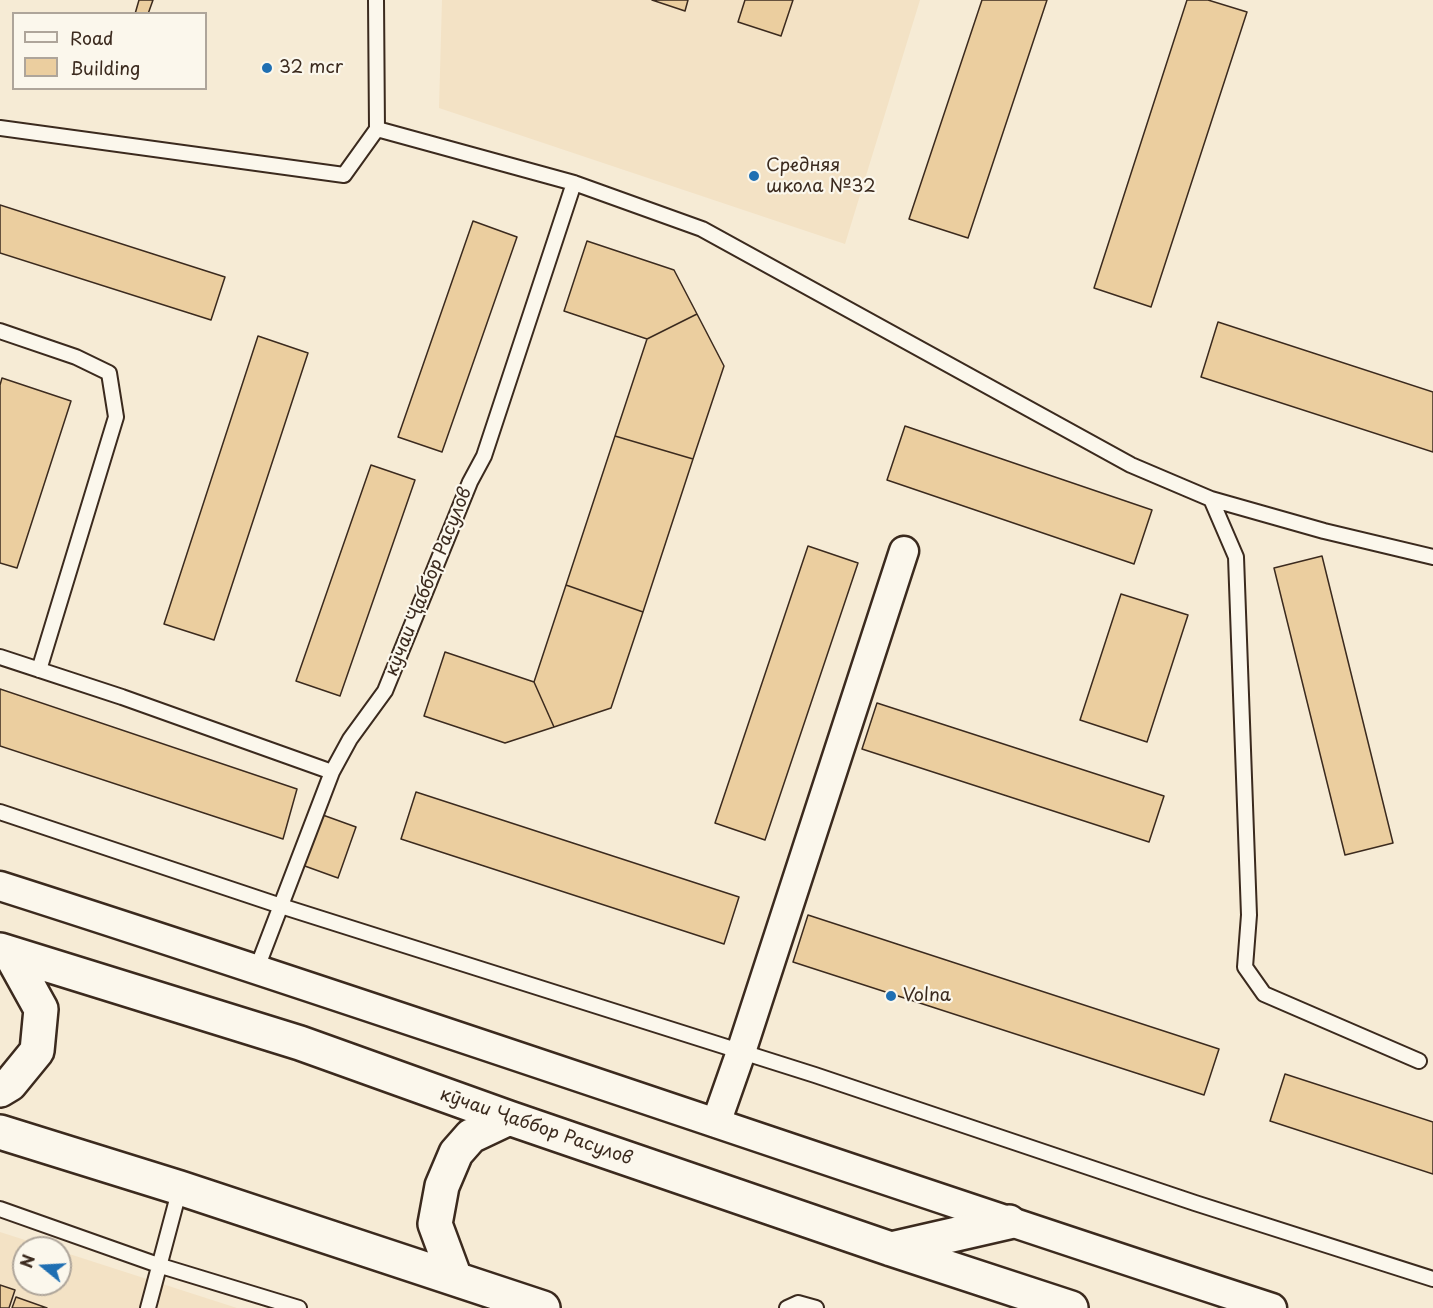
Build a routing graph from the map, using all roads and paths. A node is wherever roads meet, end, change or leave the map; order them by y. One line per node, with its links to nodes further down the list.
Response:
1 (376, 0): 3 (lane)
2 (0, 128): 3 (lane)
3 (377, 129): 4 (lane)
4 (574, 183): 6 (lane); 11 (lane, кӯчаи Ҷаббор Расулов)
5 (0, 331): 10 (lane)
6 (1211, 500): 8 (lane); 18 (lane)
7 (904, 551): 17 (street)
8 (1433, 557)
9 (0, 657): 10 (lane)
10 (39, 670): 11 (lane)
11 (332, 772): 14 (lane, кӯчаи Ҷаббор Расулов)
12 (0, 812): 14 (lane)
13 (0, 886): 16 (street)
14 (281, 906): 16 (lane, кӯчаи Ҷаббор Расулов); 17 (lane)
15 (5, 952): 19 (main road); 20 (main road, кӯчаи Ҷаббор Расулов)
16 (257, 968): 21 (street)
17 (741, 1052): 21 (street); 29 (lane)
18 (1419, 1061)
19 (0, 1090)
20 (509, 1118): 26 (main road, кӯчаи Ҷаббор Расулов); 28 (main road)
21 (716, 1123): 25 (street)
22 (0, 1132): 23 (main road)
23 (180, 1188): 27 (lane); 28 (main road)
24 (0, 1209): 27 (lane)
25 (1009, 1222): 26 (main road); 36 (street)
26 (891, 1249): 35 (main road, кӯчаи Ҷаббор Расулов)
27 (161, 1266): 30 (lane); 31 (lane)
28 (455, 1278): 32 (main road)
29 (1433, 1279)
30 (148, 1308)
31 (299, 1308)
32 (543, 1308)
33 (787, 1308): 34 (lane)
34 (816, 1308)
35 (1071, 1308)
36 (1272, 1308)

